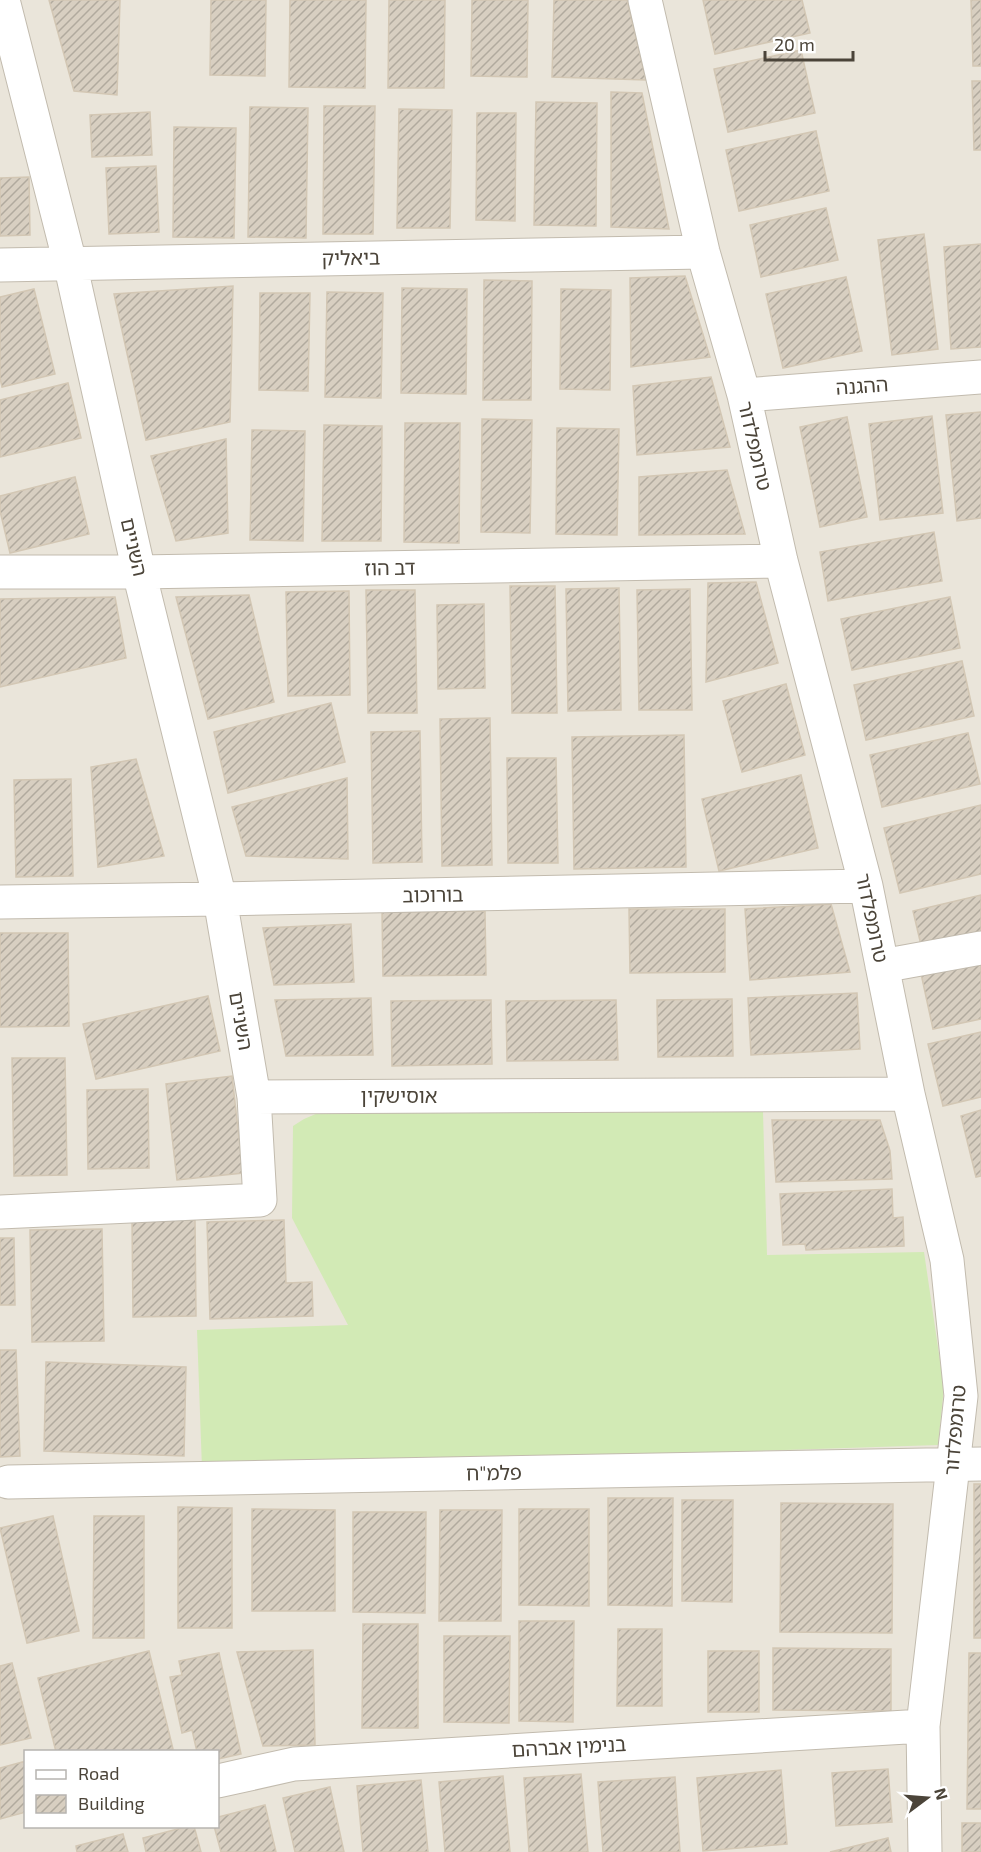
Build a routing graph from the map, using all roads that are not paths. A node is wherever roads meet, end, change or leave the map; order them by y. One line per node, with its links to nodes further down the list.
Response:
1 (3, 0): 4 (street, השניים)
2 (645, 0): 3 (street, טרומפלדור)
3 (703, 252): 4 (street, ביאליק); 7 (street, טרומפלדור)
4 (70, 263): 5 (street, ביאליק); 10 (street, השניים)
5 (0, 265)
6 (981, 377): 7 (street, ההגנה)
7 (744, 395): 8 (street, טרומפלדור)
8 (781, 561): 10 (street, דב הוז); 11 (street, טרומפלדור)
9 (0, 572): 10 (street, דב הוז)
10 (139, 572): 12 (street, השניים)
11 (866, 886): 12 (street, בורוכוב); 15 (street, טרומפלדור)
12 (220, 899): 13 (street, בורוכוב); 17 (street, השניים)
13 (0, 902)
14 (981, 948): 15 (street)
15 (882, 966): 16 (street, טרומפלדור)
16 (909, 1094): 17 (street, אוסישקין); 19 (street, טרומפלדור)
17 (254, 1097): 18 (street)
18 (0, 1212)
19 (967, 1464): 20 (street, פלמ"ח); 21 (street, טרומפלדור)
20 (8, 1482)
21 (923, 1726): 22 (street, בנימין אברהם); 23 (street, טרומפלדור)
22 (219, 1781)
23 (925, 1852)

